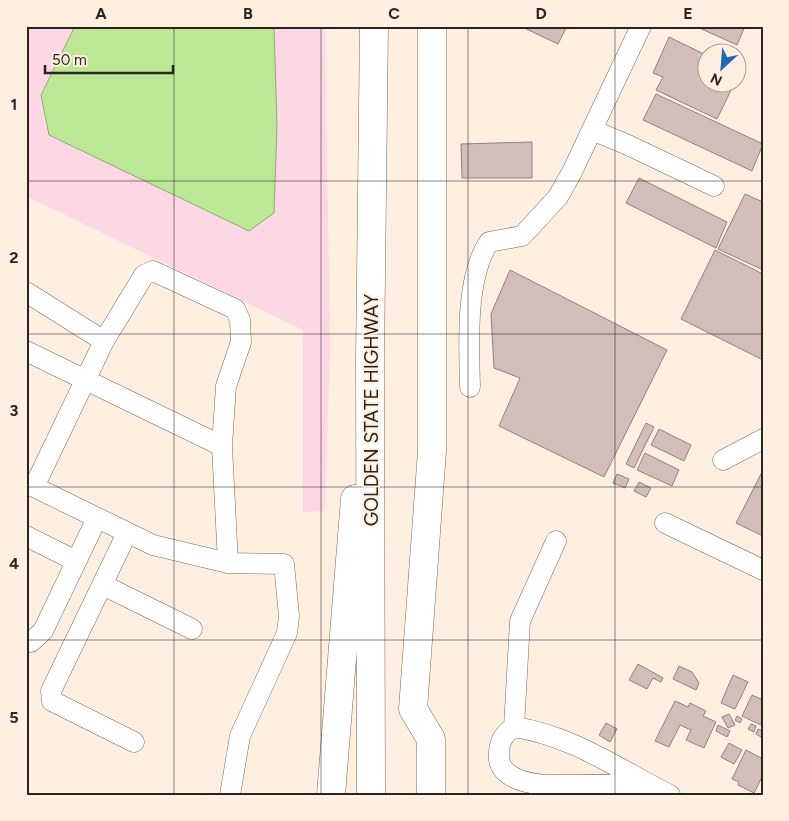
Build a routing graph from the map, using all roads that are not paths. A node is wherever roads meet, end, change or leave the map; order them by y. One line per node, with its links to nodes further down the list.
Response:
1 (374, 26): 10 (highway, GOLDEN STATE HIGHWAY)
2 (413, 26): 28 (highway)
3 (432, 26): 28 (highway)
4 (641, 26): 5 (street)
5 (592, 130): 6 (street); 12 (street)
6 (714, 186)
7 (26, 292): 8 (street)
8 (104, 341): 11 (street); 14 (street)
9 (26, 351): 11 (street)
10 (370, 359): 33 (highway); 34 (highway, GOLDEN STATE HIGHWAY)
11 (86, 379): 14 (street); 16 (street)
12 (470, 387)
13 (763, 439): 15 (street)
14 (222, 446): 23 (street)
15 (723, 460)
16 (30, 485): 17 (street)
17 (97, 518): 19 (street); 22 (street)
18 (665, 523): 24 (street)
19 (127, 533): 23 (street); 25 (street)
20 (26, 536): 22 (street)
21 (556, 541): 29 (street)
22 (76, 561): 27 (street)
23 (228, 563): 32 (street)
24 (763, 570)
25 (103, 585): 26 (street); 30 (street)
26 (192, 629)
27 (28, 645)
28 (413, 709): 35 (highway); 36 (highway)
29 (514, 727): 31 (street); 31 (street)
30 (134, 742)
31 (648, 784): 37 (street)
32 (230, 795)
33 (331, 795)
34 (371, 795)
35 (413, 795)
36 (431, 795)
37 (670, 795)

